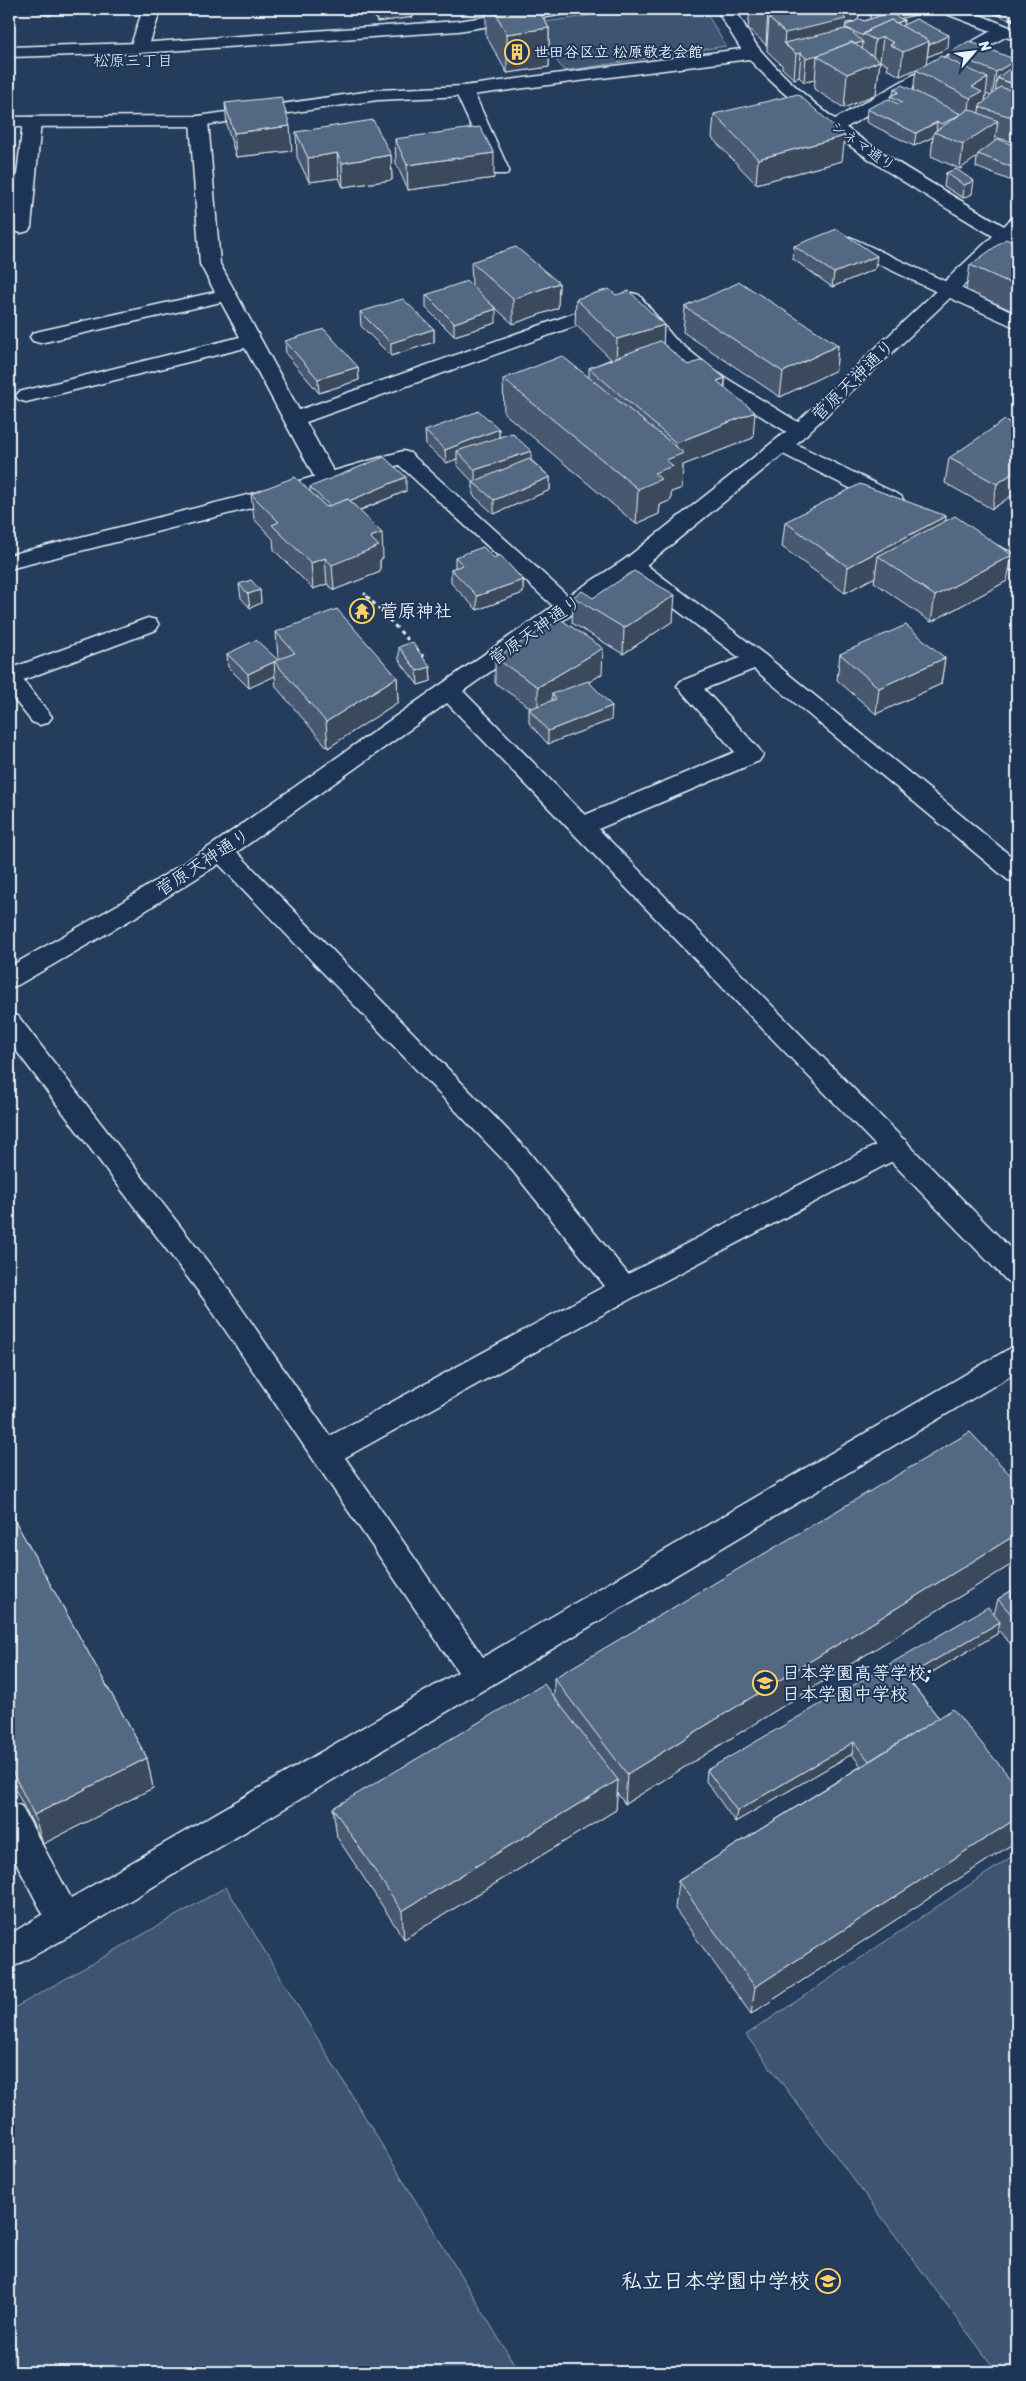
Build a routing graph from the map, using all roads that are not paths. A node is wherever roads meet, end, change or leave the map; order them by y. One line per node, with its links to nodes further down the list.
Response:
1 (152, 9): 6 (street)
2 (566, 9): 6 (street)
3 (725, 9): 8 (street, シネマ通り)
4 (950, 9): 5 (street)
5 (1010, 33): 13 (street)
6 (139, 48): 7 (street)
7 (9, 52)
8 (753, 53): 9 (street); 13 (street, シネマ通り)
9 (464, 91): 10 (street); 14 (street)
10 (199, 121): 12 (street); 19 (street)
11 (9, 122): 12 (street)
12 (32, 122): 15 (street)
13 (834, 127): 16 (street, シネマ通り)
14 (500, 170)
15 (21, 227)
16 (1011, 229): 18 (street, 菅原天神通り)
17 (850, 243): 18 (street)
18 (946, 289): 20 (street); 25 (street, 菅原天神通り)
19 (227, 295): 21 (street); 22 (street)
20 (1017, 322)
21 (40, 337)
22 (252, 340): 23 (street); 24 (street)
23 (26, 396)
24 (294, 419): 25 (street); 27 (street)
25 (799, 431): 26 (street, 菅原天神通り)
26 (781, 445): 28 (street); 32 (street, 菅原天神通り)
27 (327, 480): 30 (street); 33 (street)
28 (912, 511)
29 (956, 533): 31 (street)
30 (9, 562)
31 (1017, 564)
32 (632, 565): 33 (street, 菅原天神通り); 35 (street)
33 (567, 607): 37 (street, 菅原天神通り)
34 (148, 625): 36 (street)
35 (757, 660): 39 (street); 41 (street)
36 (9, 677): 38 (street)
37 (453, 688): 39 (street); 40 (street, 菅原天神通り)
38 (40, 717)
39 (582, 826): 44 (street)
40 (221, 851): 42 (street, 菅原天神通り); 46 (street)
41 (1017, 874)
42 (9, 979)
43 (9, 1023): 48 (street)
44 (896, 1147): 45 (street); 46 (street)
45 (1017, 1273)
46 (624, 1289): 48 (street)
47 (1017, 1358): 49 (street)
48 (326, 1453): 49 (street)
49 (478, 1675): 51 (street)
50 (9, 1817): 51 (street)
51 (65, 1921): 52 (street)
52 (9, 1953)

